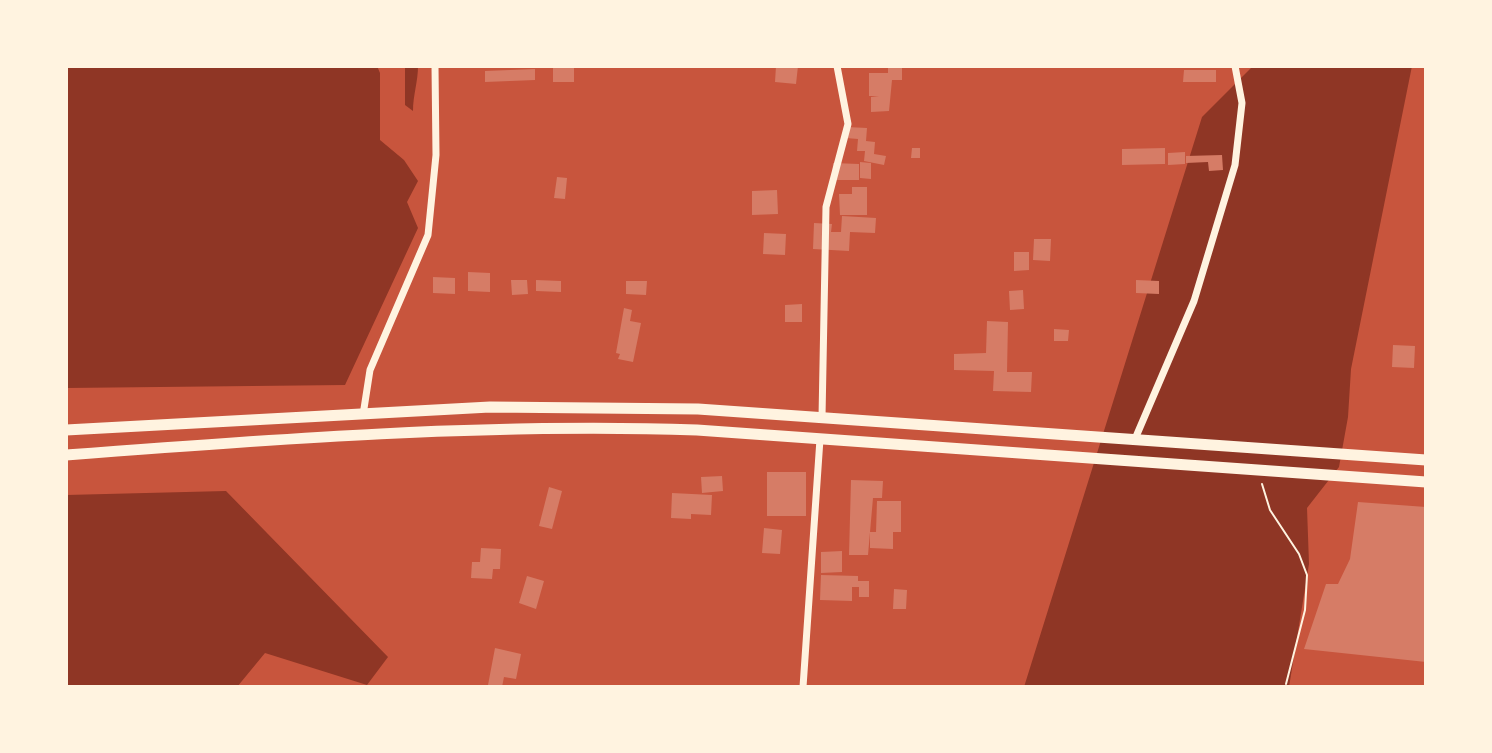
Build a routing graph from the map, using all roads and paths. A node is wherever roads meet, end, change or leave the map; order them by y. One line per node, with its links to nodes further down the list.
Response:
1 (435, 66): 4 (street)
2 (837, 66): 5 (street)
3 (1235, 66): 8 (street)
4 (363, 415): 5 (highway); 6 (highway)
5 (822, 417): 8 (highway)
6 (66, 430)
7 (820, 439): 9 (highway); 11 (highway); 14 (street)
8 (1135, 439): 10 (highway)
9 (66, 455)
10 (1426, 460)
11 (1258, 471): 12 (highway); 13 (path)
12 (1426, 482)
13 (1286, 684)
14 (803, 687)

